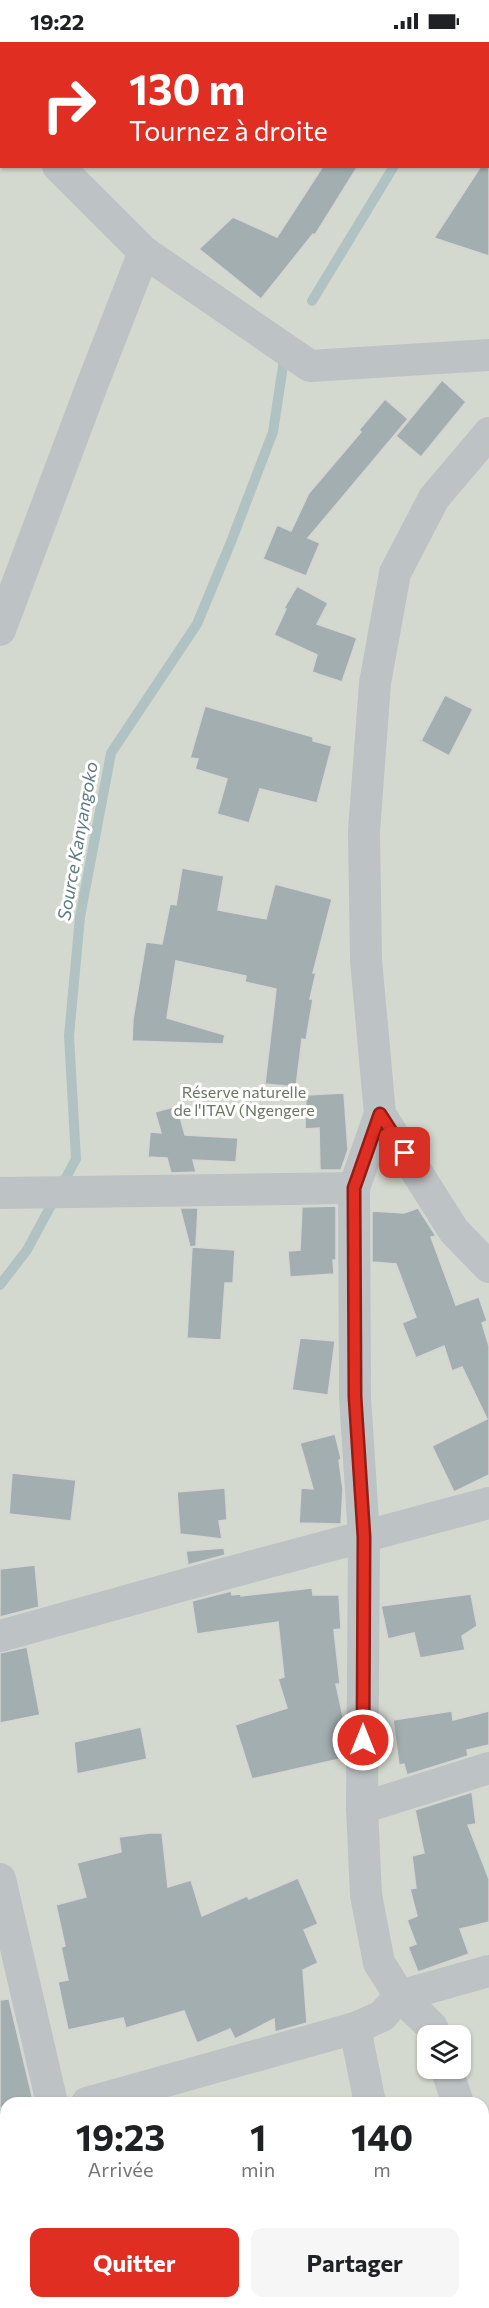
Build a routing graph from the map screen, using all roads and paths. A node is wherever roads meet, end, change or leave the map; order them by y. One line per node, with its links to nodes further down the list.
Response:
1 (60, 168): 2 (street)
2 (144, 252): 3 (street); 5 (street)
3 (489, 355)
4 (489, 433): 6 (street)
5 (0, 630)
6 (380, 1114): 7 (street); 9 (street)
7 (354, 1188): 8 (street); 11 (street)
8 (0, 1193)
9 (489, 1267)
10 (489, 1503): 11 (street)
11 (364, 1537): 12 (street); 14 (street)
12 (0, 1636)
13 (489, 1768): 14 (street)
14 (362, 1808): 17 (street)
15 (0, 1879): 21 (street)
16 (489, 1971): 17 (street)
17 (400, 1996): 18 (street); 19 (street)
18 (430, 2025)
19 (355, 2028): 22 (street); 23 (street)
20 (450, 2079): 24 (street)
21 (51, 2097)
22 (108, 2097)
23 (369, 2097)
24 (456, 2097)

